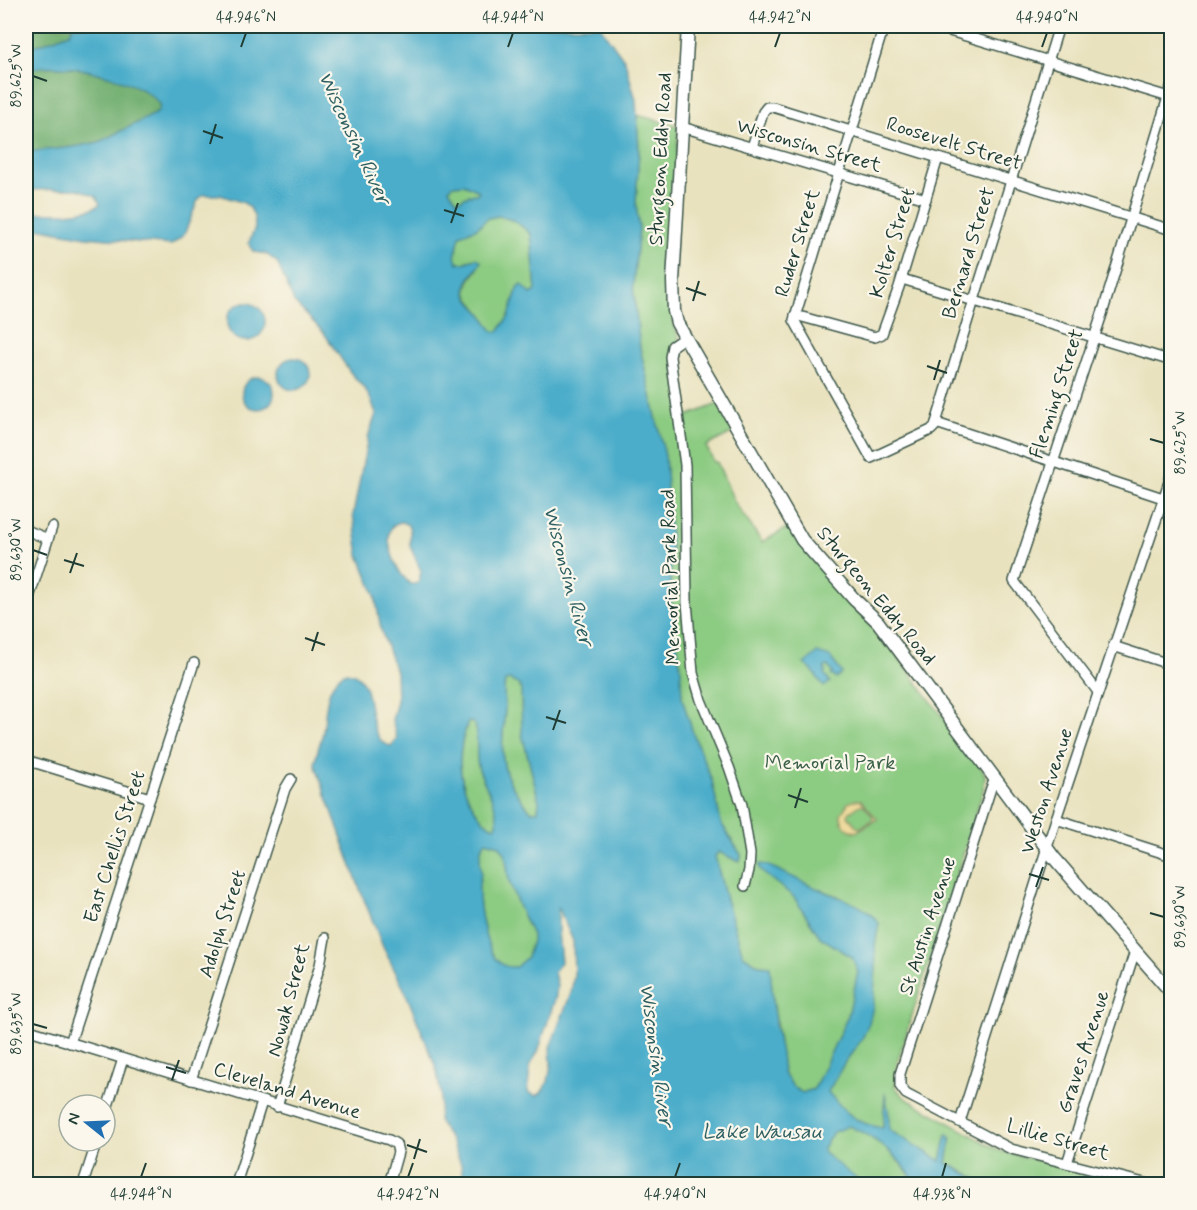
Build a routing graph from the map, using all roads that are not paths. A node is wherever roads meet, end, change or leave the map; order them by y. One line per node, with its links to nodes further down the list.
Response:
1 (688, 26): 8 (street, Sturgeon Eddy Road)
2 (884, 26): 9 (street, Ruder Street)
3 (933, 26): 5 (street)
4 (1059, 26): 5 (street, Bernard Street)
5 (1048, 60): 7 (street); 13 (street, Bernard Street)
6 (1172, 84): 7 (street, Fleming Street)
7 (1170, 98): 15 (street, Fleming Street)
8 (682, 127): 10 (street, Wisconsin Street); 20 (street, Sturgeon Eddy Road)
9 (851, 131): 10 (street, Roosevelt Street); 11 (street, Roosevelt Street); 12 (street, Ruder Street)
10 (752, 147): 12 (street, Wisconsin Street)
11 (938, 158): 13 (street, Roosevelt Street); 14 (street, Kolter Street)
12 (838, 173): 14 (street, Wisconsin Street); 19 (street, Ruder Street)
13 (1011, 181): 15 (street, Roosevelt Street); 18 (street, Bernard Street)
14 (926, 199): 17 (street, Kolter Street)
15 (1131, 218): 16 (street, Roosevelt Street); 21 (street, Fleming Street)
16 (1172, 230)
17 (902, 279): 18 (street); 19 (street, Kolter Street)
18 (973, 301): 21 (street); 23 (street, Bernard Street)
19 (795, 315): 23 (street, Ruder Street)
20 (685, 337): 36 (street, Sturgeon Eddy Road); 42 (street, Memorial Park Road)
21 (1094, 337): 22 (street); 24 (street, Fleming Street)
22 (1172, 361)
23 (936, 423): 24 (street)
24 (1053, 461): 26 (street); 34 (street, Fleming Street)
25 (1172, 473): 26 (street, Weston Avenue)
26 (1163, 498): 31 (street, Weston Avenue)
27 (52, 527): 29 (street)
28 (26, 530): 29 (street)
29 (48, 539): 30 (street)
30 (26, 608)
31 (1113, 646): 33 (street); 34 (street, Weston Avenue)
32 (194, 663): 38 (street, East Chellis Street)
33 (1172, 665)
34 (1098, 692): 39 (street, Weston Avenue)
35 (26, 760): 38 (street)
36 (995, 779): 40 (street, Sturgeon Eddy Road); 50 (street, St Austin Avenue)
37 (291, 780): 49 (street, Adolph Street)
38 (150, 798): 47 (street, East Chellis Street)
39 (1056, 819): 40 (street, Weston Avenue); 41 (street)
40 (1047, 849): 44 (street, Sturgeon Eddy Road); 54 (street, Weston Avenue)
41 (1171, 853)
42 (745, 886)
43 (325, 938): 53 (street, Nowak Street)
44 (1135, 951): 45 (street, Sturgeon Eddy Road); 56 (street, Graves Avenue)
45 (1172, 993)
46 (26, 1029): 47 (street, Cleveland Avenue)
47 (70, 1043): 48 (street, Cleveland Avenue)
48 (123, 1059): 49 (street, Cleveland Avenue); 51 (street)
49 (190, 1080): 52 (street, Cleveland Avenue)
50 (900, 1086): 54 (street, Lillie Street)
51 (112, 1093)
52 (262, 1102): 53 (street, Cleveland Avenue); 58 (street)
53 (277, 1107): 59 (street, Cleveland Avenue)
54 (960, 1122): 56 (street, Lillie Street)
55 (93, 1153): 57 (street)
56 (1067, 1163): 60 (street, Lillie Street)
57 (83, 1185)
58 (236, 1185)
59 (389, 1185)
60 (1148, 1185)

